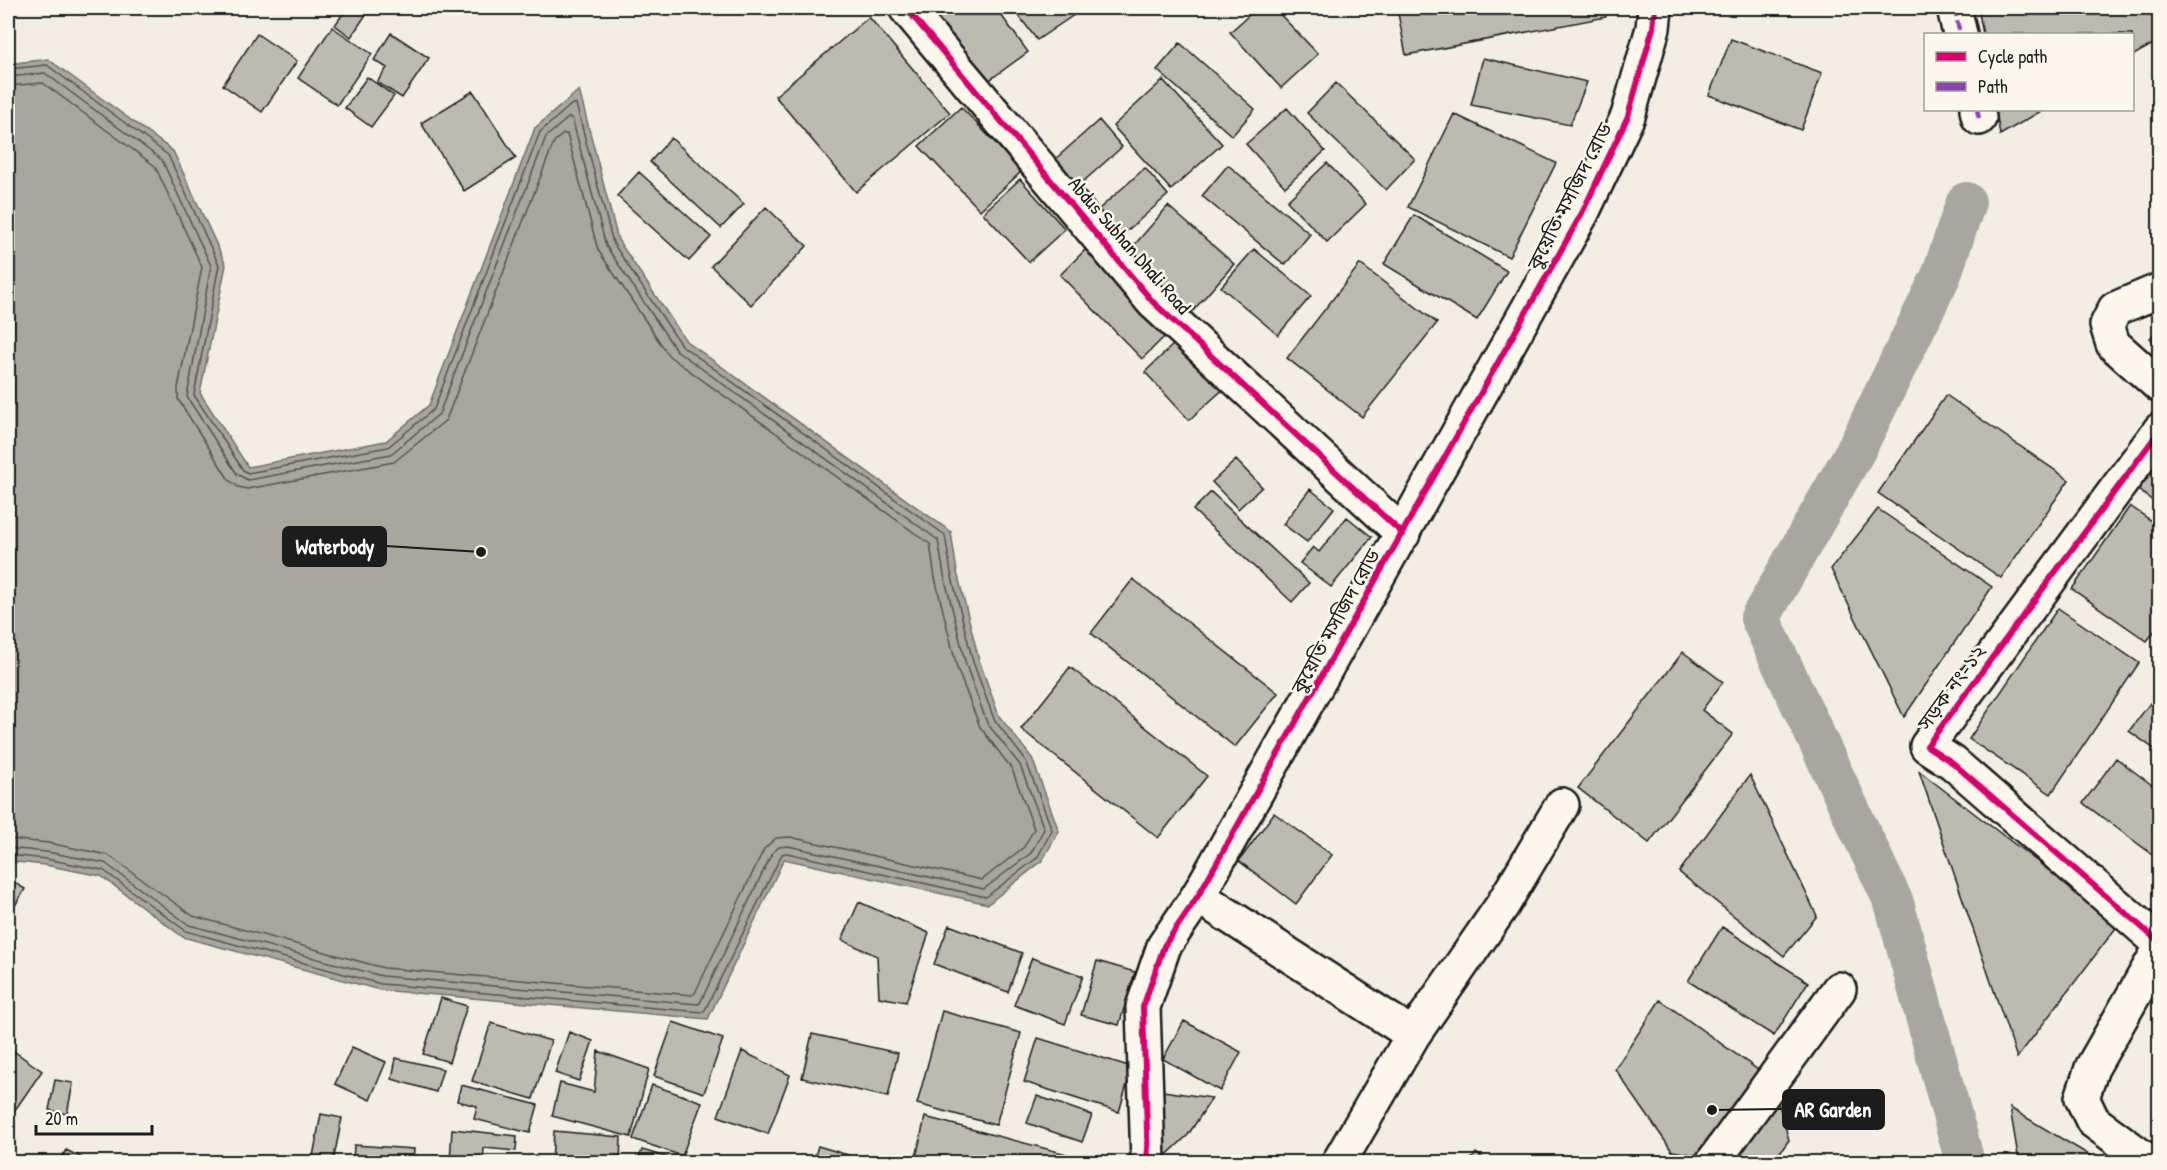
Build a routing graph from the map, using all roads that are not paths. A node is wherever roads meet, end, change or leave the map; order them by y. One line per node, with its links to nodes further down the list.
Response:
1 (906, 8): 8 (street, Abdus Subhan Dhali Road)
2 (1654, 8): 8 (street, কুয়েতি মসজিদ রোড)
3 (1954, 8): 4 (street)
4 (1960, 33)
5 (2160, 290): 6 (street)
6 (2160, 386)
7 (2160, 430): 11 (street, সড়ক নং-১২)
8 (1403, 534): 10 (street, কুয়েতি মসজিদ রোড)
9 (1562, 805): 14 (street)
10 (1198, 896): 14 (street); 15 (street, কুয়েতি মসজিদ রোড)
11 (2160, 944)
12 (2160, 949): 18 (street)
13 (1839, 989): 17 (street)
14 (1413, 1035): 16 (street)
15 (1148, 1162)
16 (1339, 1162)
17 (1713, 1162)
18 (2149, 1162)

